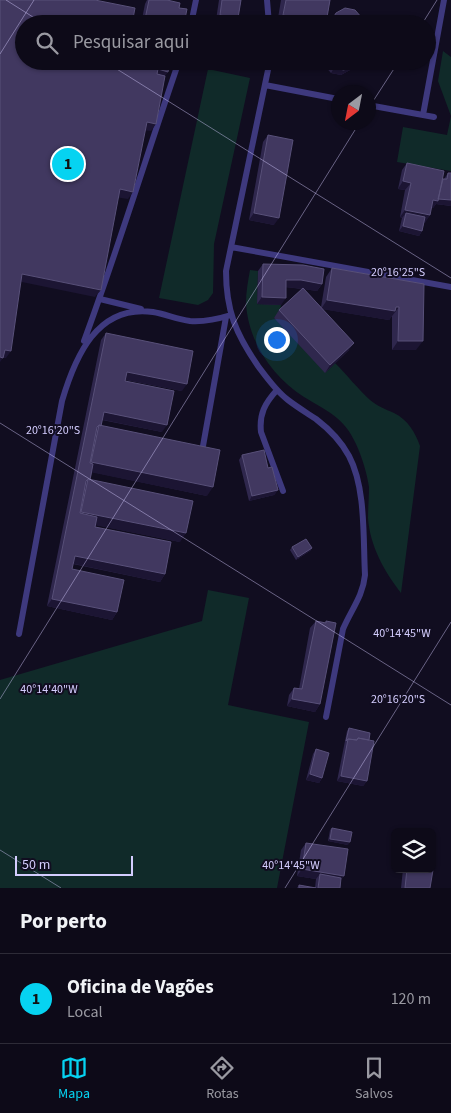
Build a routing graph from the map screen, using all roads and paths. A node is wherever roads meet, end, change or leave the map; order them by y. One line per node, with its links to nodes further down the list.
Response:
1 (196, 0): 4 (lane)
2 (266, 0): 5 (lane)
3 (444, 0): 6 (lane)
4 (193, 15)
5 (268, 15)
6 (436, 44)
7 (176, 70): 17 (lane)
8 (266, 70): 10 (lane)
9 (431, 70): 13 (lane)
10 (264, 85): 11 (lane); 15 (lane)
11 (331, 98)
12 (376, 106): 13 (lane)
13 (423, 115): 14 (lane)
14 (434, 117)
15 (231, 247): 16 (lane); 19 (lane)
16 (451, 287)
17 (100, 299): 18 (lane); 20 (lane)
18 (152, 312): 19 (lane); 20 (lane)
19 (229, 316): 21 (lane); 22 (lane)
20 (76, 364): 24 (lane)
21 (277, 390): 23 (lane); 25 (lane)
22 (203, 446)
23 (283, 492)
24 (19, 634)
25 (326, 718)

